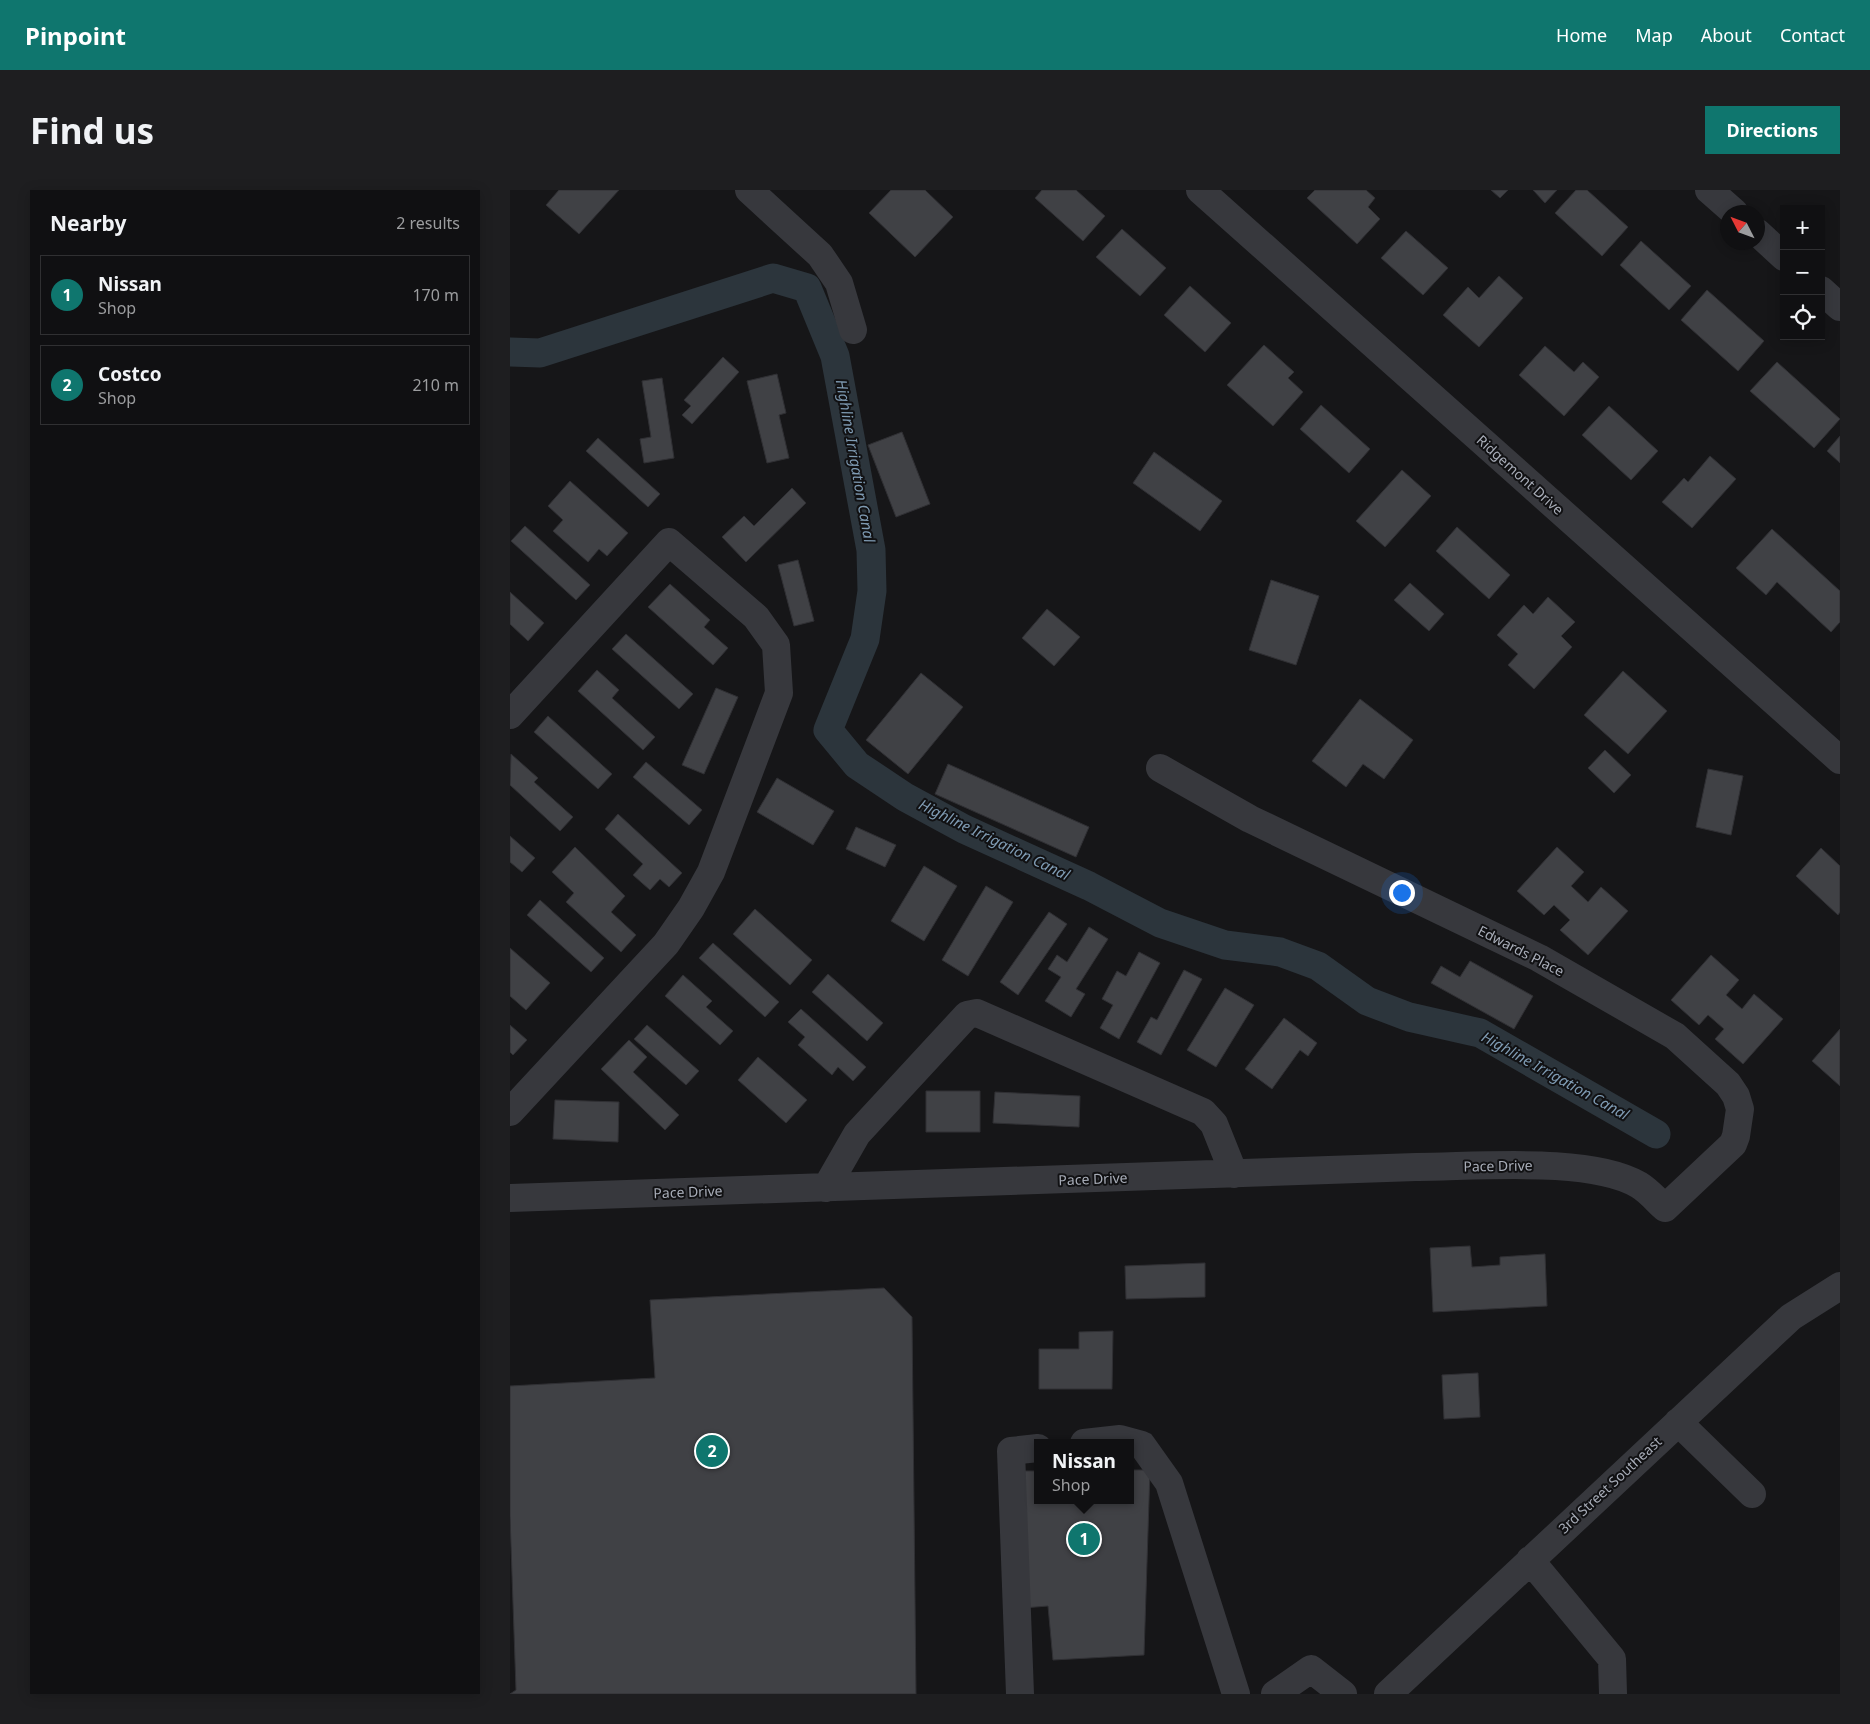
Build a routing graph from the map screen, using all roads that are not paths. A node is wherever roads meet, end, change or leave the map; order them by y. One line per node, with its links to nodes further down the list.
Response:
1 (749, 190): 7 (street)
2 (1200, 190): 9 (street, Ridgemont Drive)
3 (1709, 190): 4 (street)
4 (1726, 205)
5 (1765, 239): 6 (street)
6 (1780, 253)
7 (853, 330)
8 (510, 715): 11 (street)
9 (1840, 760)
10 (1160, 768): 15 (street, Edwards Place)
11 (510, 1112)
12 (1234, 1174): 13 (street, Pace Drive); 13 (street); 15 (street, Pace Drive)
13 (826, 1188): 14 (street, Pace Drive)
14 (510, 1198)
15 (1665, 1208)
16 (1840, 1286): 17 (street, 3rd Street Southeast)
17 (1678, 1422): 20 (street); 21 (street, 3rd Street Southeast)
18 (1134, 1443): 23 (street)
19 (1034, 1448): 22 (street)
20 (1752, 1494)
21 (1530, 1560): 26 (street, 3rd Street Southeast); 27 (street)
22 (1020, 1694)
23 (1236, 1694)
24 (1275, 1694): 25 (street)
25 (1343, 1694)
26 (1388, 1694)
27 (1613, 1694)

